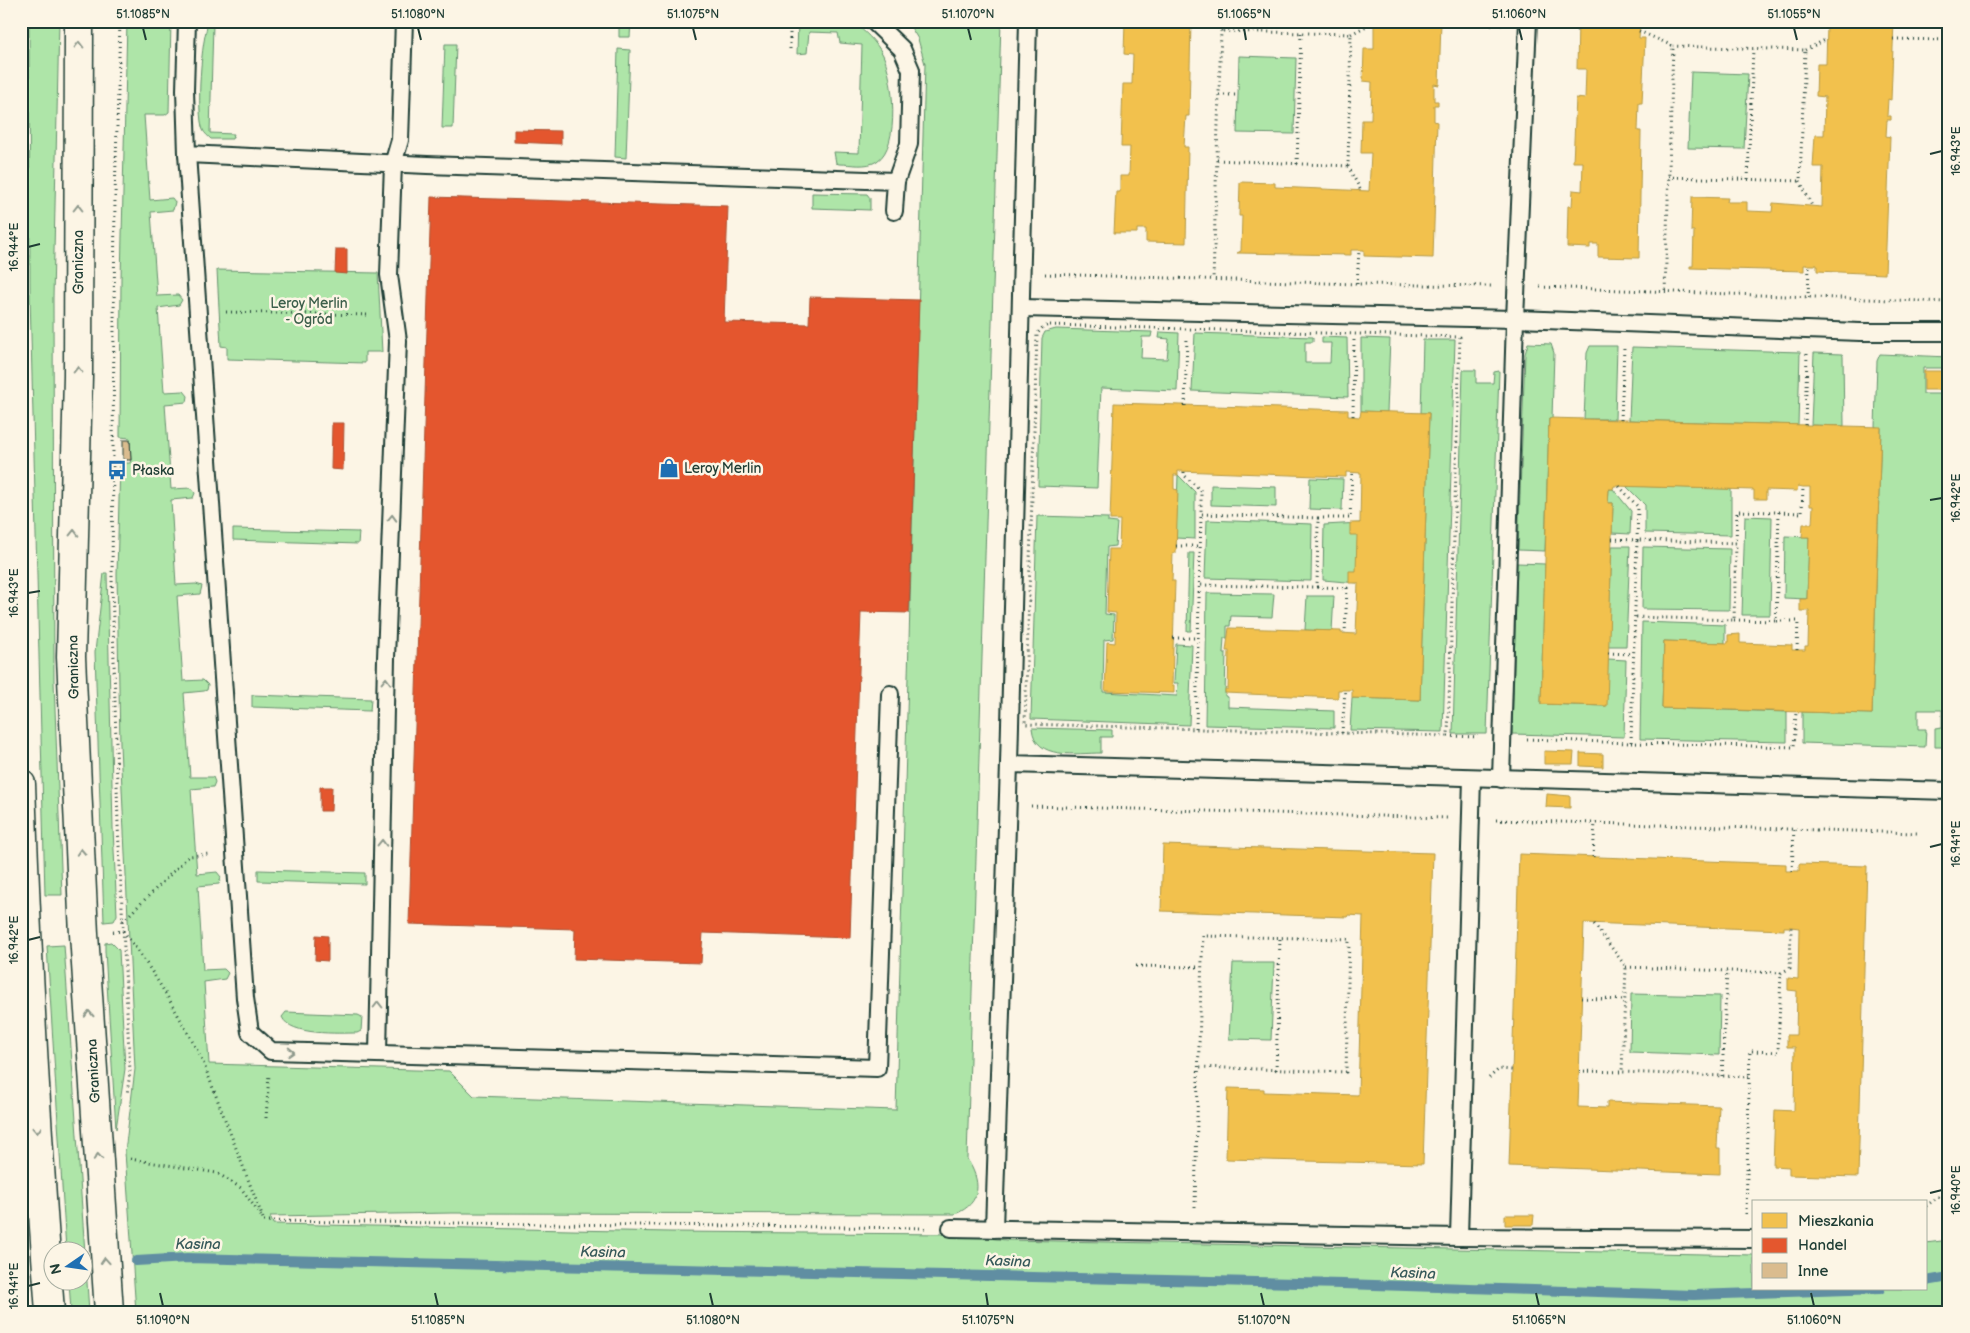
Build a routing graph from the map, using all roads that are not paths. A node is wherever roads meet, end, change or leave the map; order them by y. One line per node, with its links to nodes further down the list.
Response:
1 (79, 21): 26 (main road, Graniczna, one-way to 1)
2 (187, 21): 7 (lane)
3 (404, 21): 8 (lane)
4 (873, 21): 9 (lane)
5 (1028, 21): 11 (lane)
6 (1527, 24): 12 (lane)
7 (187, 154): 8 (lane); 20 (lane, one-way to 20)
8 (393, 164): 9 (lane); 20 (lane, one-way to 8)
9 (896, 182): 10 (lane)
10 (894, 211)
11 (1021, 308): 12 (lane); 15 (lane)
12 (1515, 319): 13 (lane); 17 (lane)
13 (1949, 332)
14 (890, 694): 20 (lane)
15 (1009, 764): 16 (lane); 22 (lane)
16 (1472, 778): 17 (lane); 23 (lane)
17 (1501, 779): 19 (lane)
18 (21, 784): 25 (main road, one-way to 25)
19 (1949, 791)
20 (378, 1054)
21 (951, 1228): 22 (lane)
22 (994, 1229): 23 (lane)
23 (1459, 1237): 24 (lane)
24 (1750, 1239)
25 (50, 1312)
26 (108, 1312)

